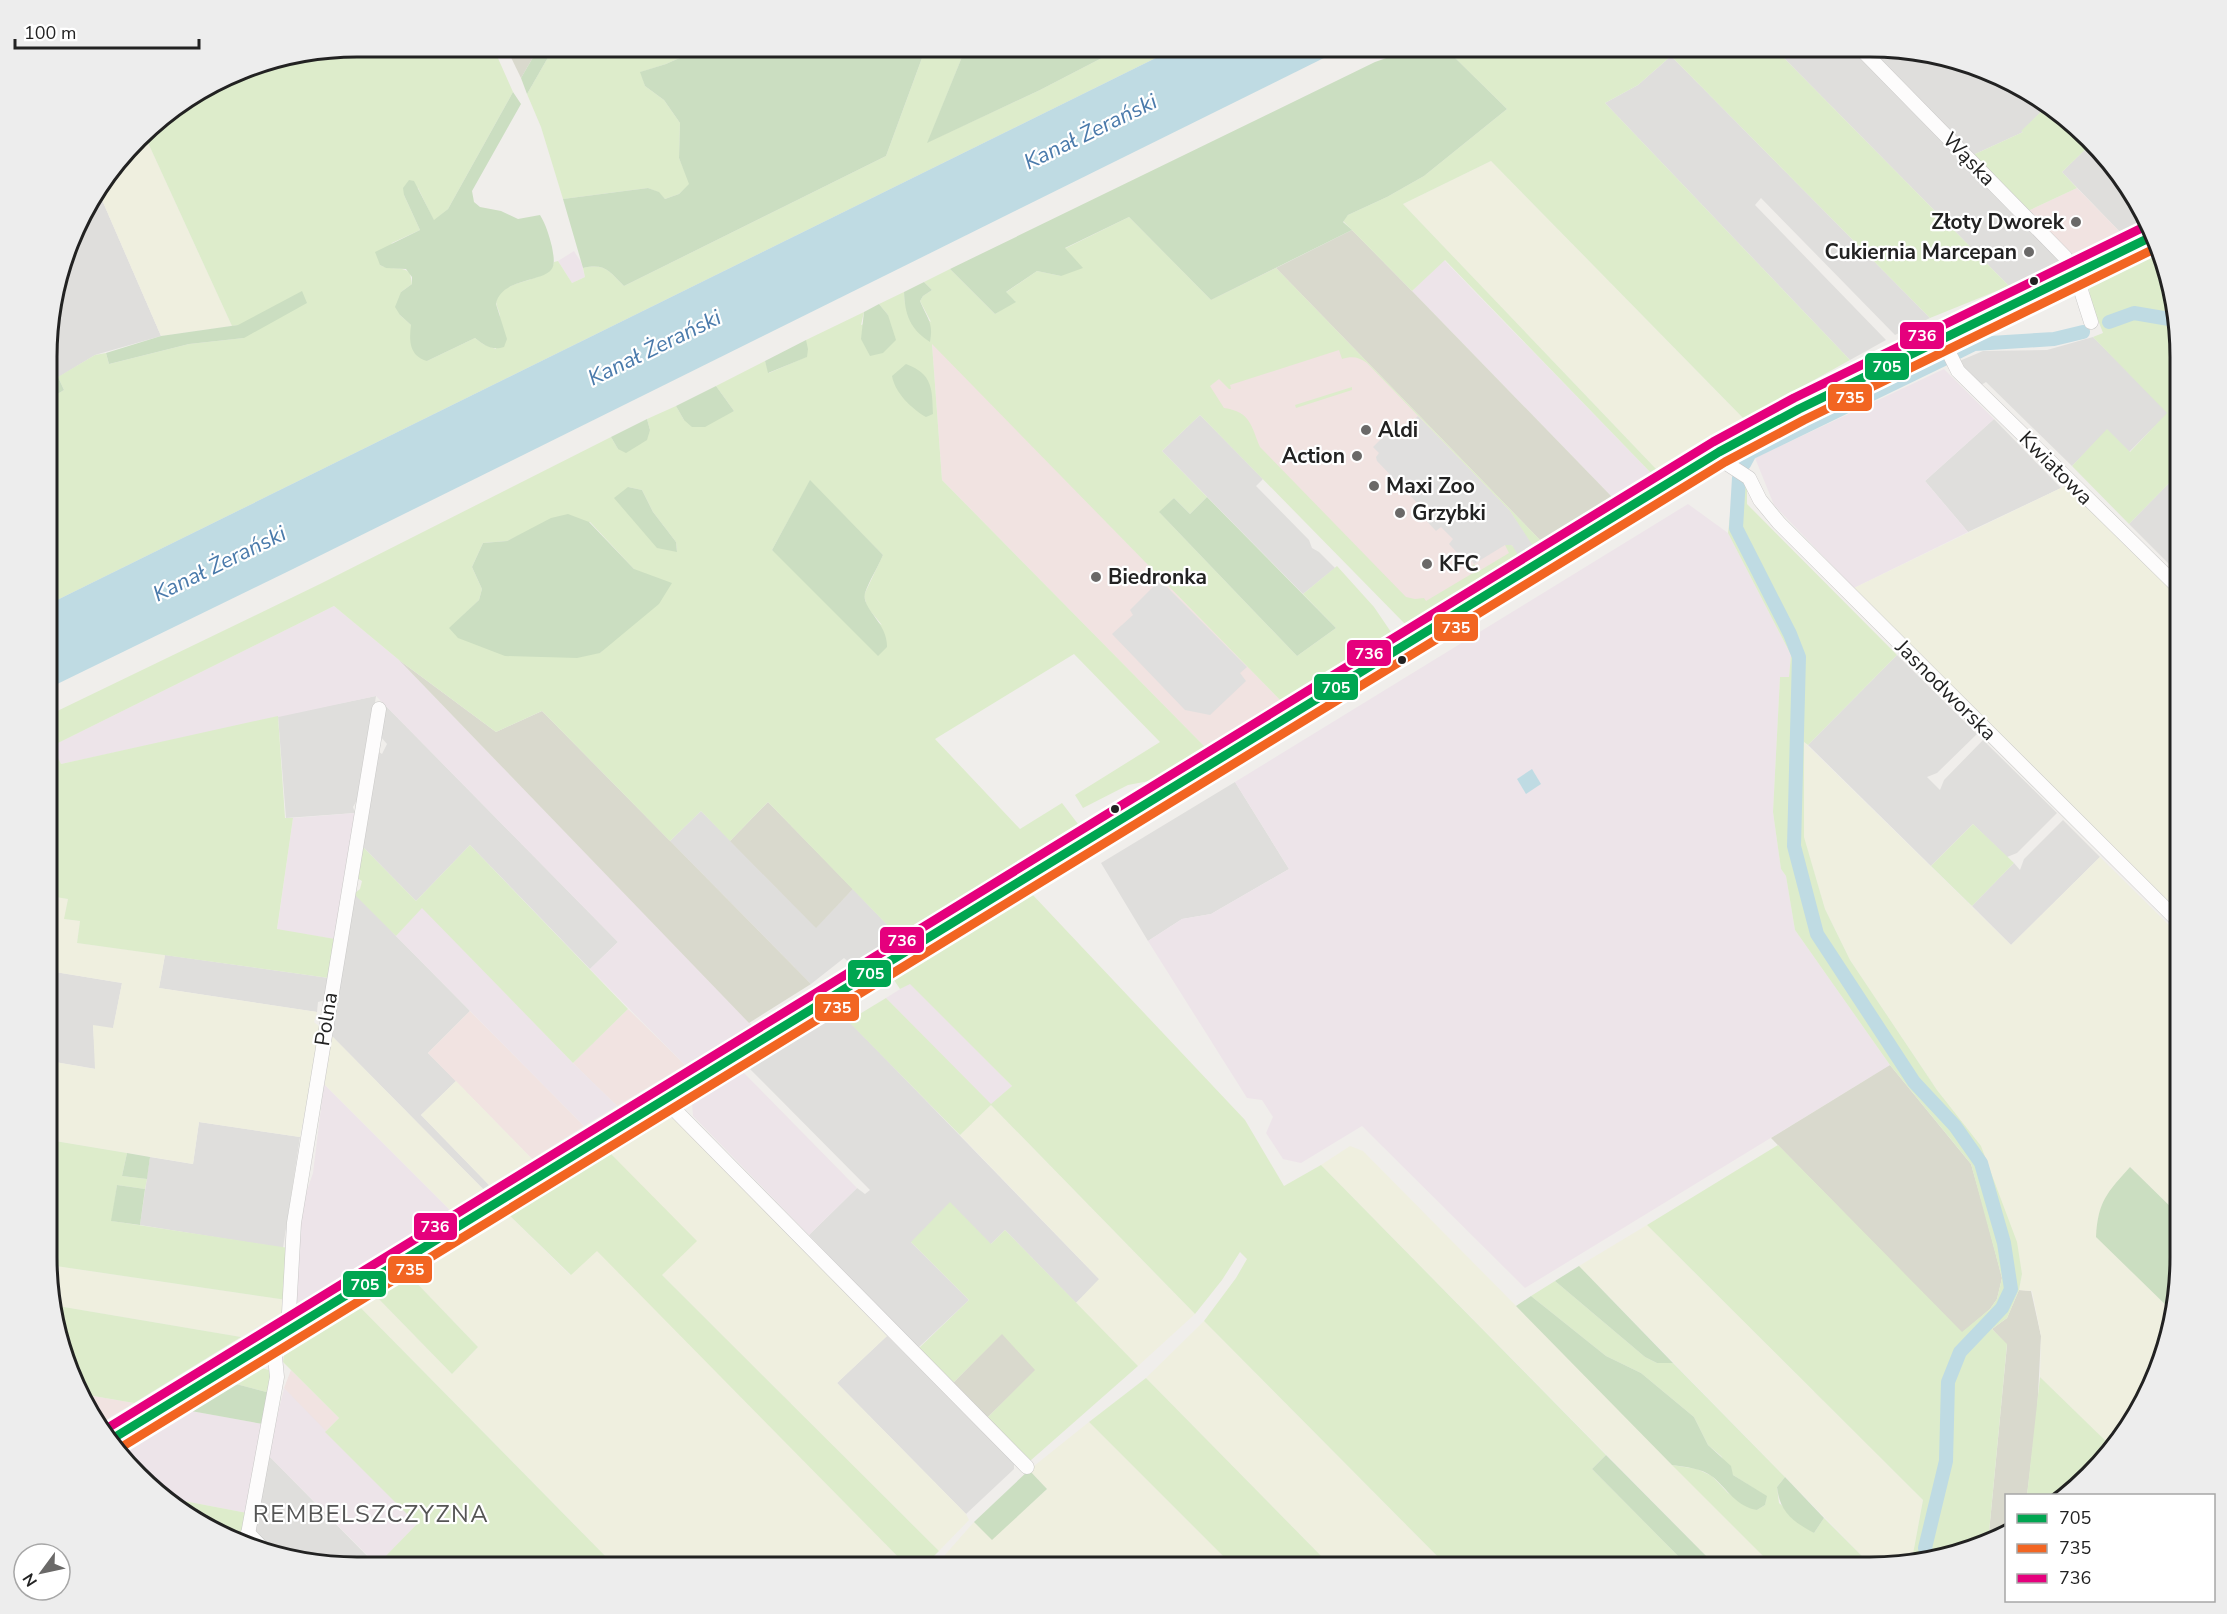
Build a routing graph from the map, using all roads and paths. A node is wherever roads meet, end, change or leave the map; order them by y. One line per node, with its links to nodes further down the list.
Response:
1 (1869, 57): 3 (street, Wąska)
2 (2146, 240): 3 (main road)
3 (2076, 274): 4 (street, Wąska); 5 (main road)
4 (2091, 322)
5 (1942, 339): 6 (main road); 7 (street, Kwiatowa)
6 (1719, 452): 9 (street, Jasnodworska); 10 (main road)
7 (2170, 579)
8 (379, 709): 11 (street, Polna)
9 (2170, 913)
10 (664, 1099): 11 (main road); 14 (street)
11 (288, 1331): 12 (main road)
12 (267, 1344): 13 (main road); 15 (street)
13 (116, 1436)
14 (1027, 1467)
15 (248, 1536)

